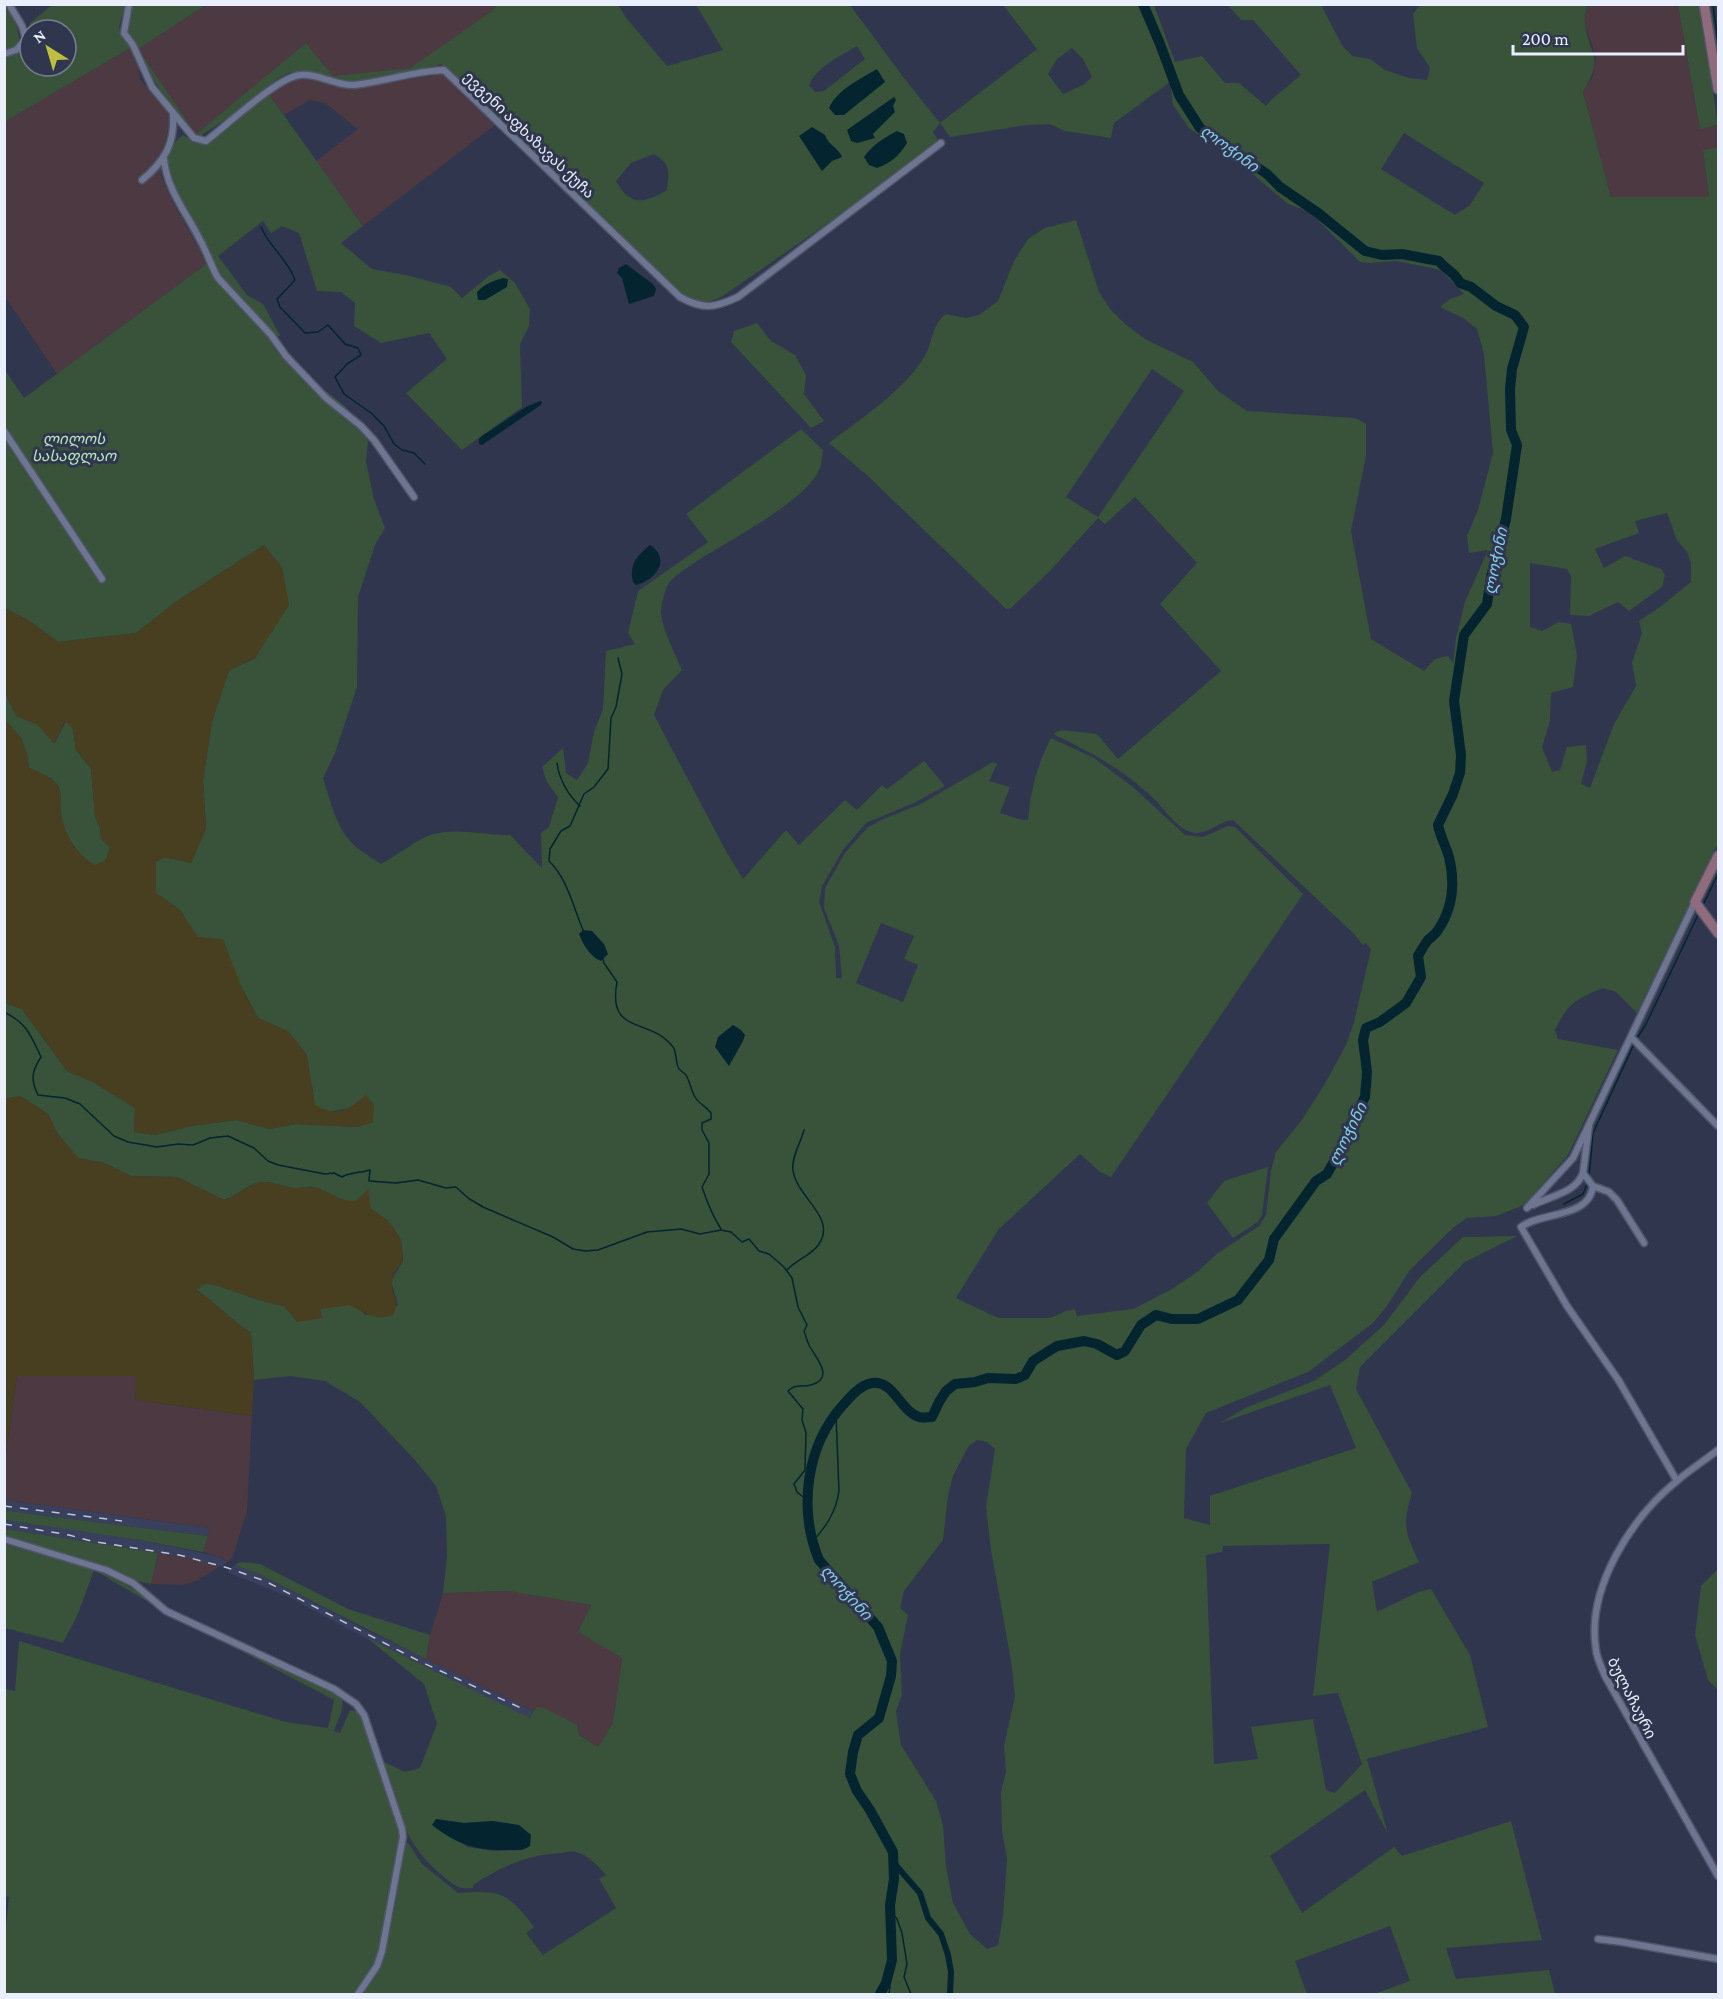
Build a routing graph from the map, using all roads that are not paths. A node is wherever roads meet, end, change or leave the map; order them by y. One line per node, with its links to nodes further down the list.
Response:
1 (9, 4): 4 (street)
2 (129, 4): 6 (street, ევგენი აფხაზავას ქუჩა)
3 (1704, 4): 5 (street)
4 (4, 54)
5 (1719, 89)
6 (174, 115): 7 (street, ევგენი აფხაზავას ქუჩა); 8 (street)
7 (941, 143)
8 (164, 159): 9 (street); 11 (street)
9 (142, 180)
10 (4, 431): 12 (street)
11 (414, 496)
12 (102, 579)
13 (1717, 861): 14 (street)
14 (1695, 902): 15 (street); 16 (street)
15 (1719, 933)
16 (1631, 1037): 17 (street); 18 (street)
17 (1589, 1126): 19 (street); 19 (street)
18 (1719, 1126)
19 (1583, 1173): 20 (street)
20 (1593, 1186): 21 (street); 23 (street)
21 (1644, 1243)
22 (1719, 1450): 23 (street, ბულაჩაური)
23 (1677, 1481): 25 (street, ბულაჩაური)
24 (4, 1539): 28 (street)
25 (1719, 1876)
26 (1598, 1940): 27 (street)
27 (1719, 1959)
28 (358, 1995)

